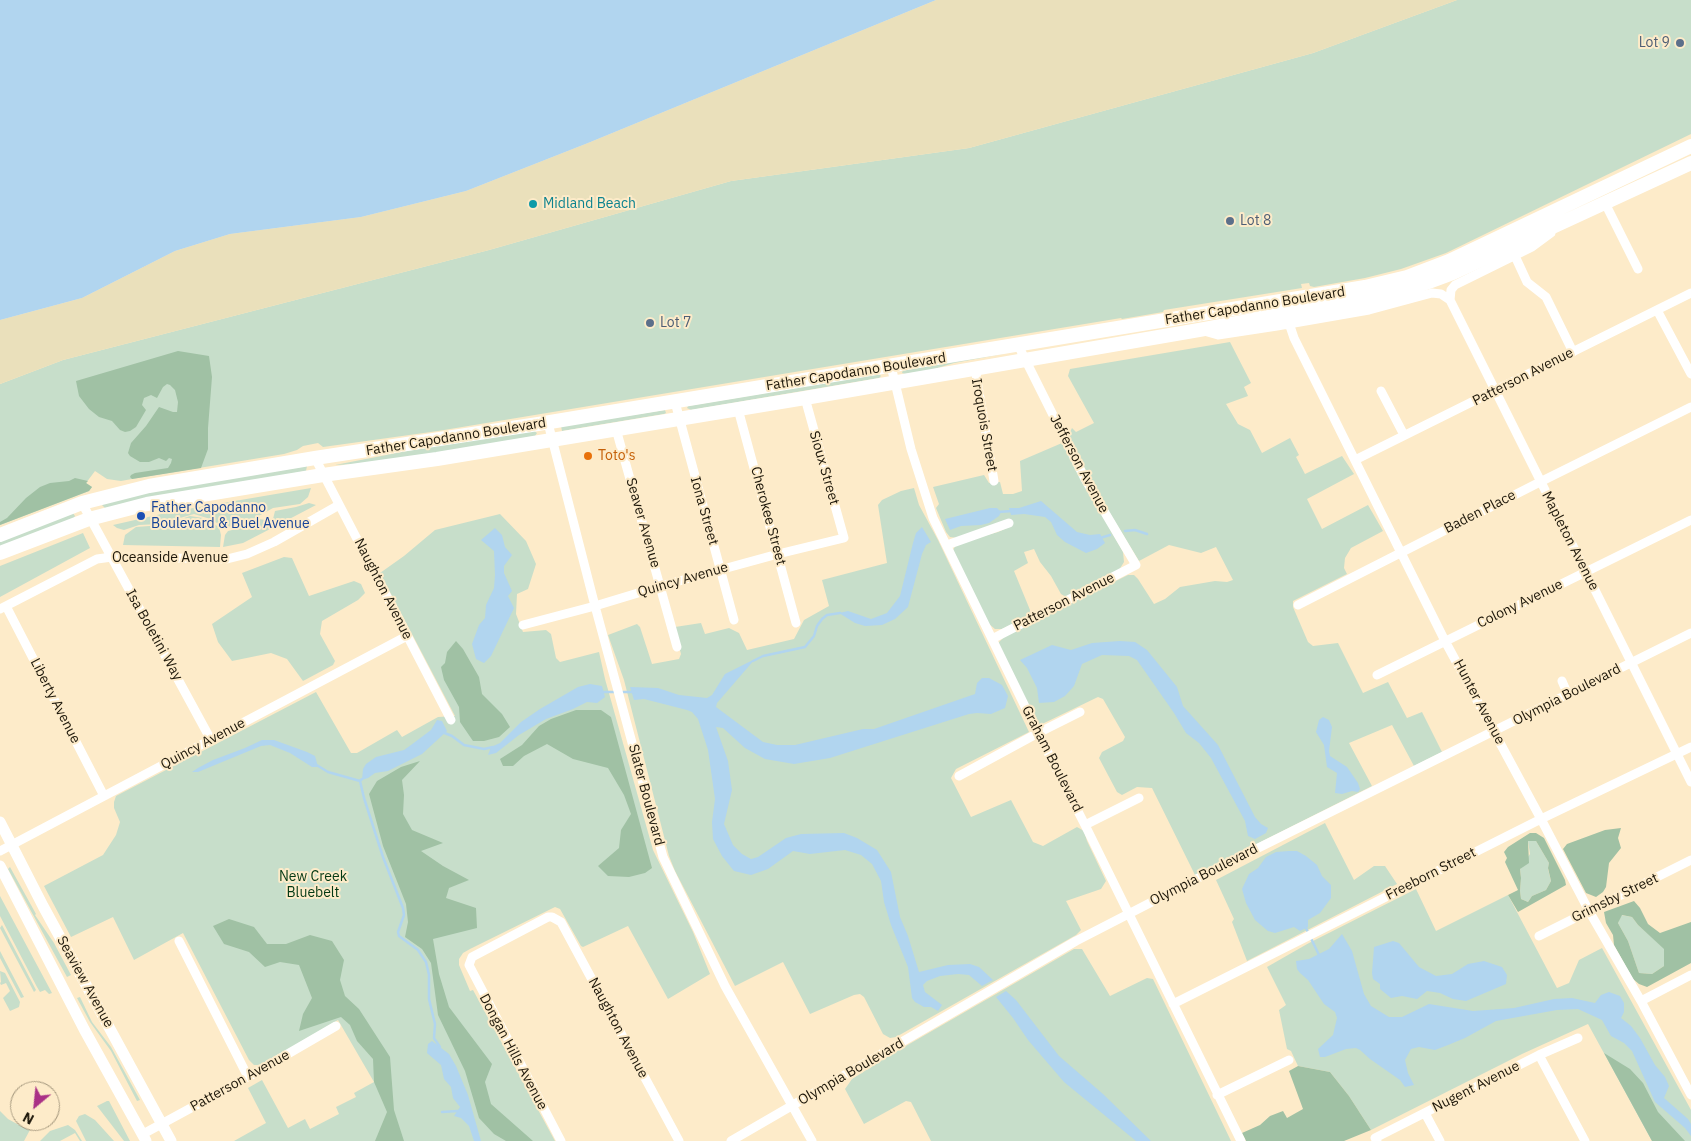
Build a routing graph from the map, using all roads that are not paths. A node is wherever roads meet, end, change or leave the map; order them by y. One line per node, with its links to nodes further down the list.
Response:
1 (1691, 146): 10 (main road, Father Capodanno Boulevard)
2 (1691, 163): 3 (main road, Father Capodanno Boulevard)
3 (1605, 203): 4 (main road, Father Capodanno Boulevard); 6 (street)
4 (1568, 220): 5 (street, Father Capodanno Boulevard); 10 (main road, Father Capodanno Boulevard)
5 (1515, 256): 8 (street, Father Capodanno Boulevard); 13 (street)
6 (1638, 269)
7 (1691, 293): 9 (street, Patterson Avenue)
8 (1450, 300): 10 (street, Father Capodanno Boulevard); 20 (street, Mapleton Avenue)
9 (1657, 310): 13 (street, Patterson Avenue); 17 (street)
10 (1286, 313): 11 (main road, Father Capodanno Boulevard); 14 (main road, Father Capodanno Boulevard); 31 (street, Hunter Avenue)
11 (1033, 343): 12 (main road, Father Capodanno Boulevard); 14 (street)
12 (1018, 346): 14 (street, Jefferson Avenue); 15 (main road, Father Capodanno Boulevard)
13 (1573, 352): 20 (street, Patterson Avenue)
14 (1026, 360): 16 (main road, Father Capodanno Boulevard); 47 (street, Jefferson Avenue)
15 (891, 366): 18 (street, Graham Boulevard); 22 (main road, Father Capodanno Boulevard)
16 (974, 368): 18 (main road, Father Capodanno Boulevard); 33 (street, Iroquois Street)
17 (1691, 374)
18 (894, 383): 21 (main road, Father Capodanno Boulevard); 42 (street, Graham Boulevard)
19 (1381, 391): 28 (street)
20 (1496, 391): 28 (street, Patterson Avenue); 34 (street, Mapleton Avenue)
21 (805, 398): 24 (main road, Father Capodanno Boulevard); 41 (street, Sioux Street)
22 (675, 402): 25 (street, Iona Street); 26 (main road, Father Capodanno Boulevard)
23 (1691, 408): 34 (street, Baden Place)
24 (738, 409): 25 (main road, Father Capodanno Boulevard); 45 (street, Cherokee Street)
25 (678, 418): 27 (main road, Father Capodanno Boulevard); 48 (street, Iona Street)
26 (548, 422): 29 (street, Slater Boulevard); 30 (main road, Father Capodanno Boulevard)
27 (616, 429): 29 (main road, Father Capodanno Boulevard); 50 (street, Seaver Avenue)
28 (1404, 436): 31 (street, Patterson Avenue)
29 (552, 440): 32 (main road, Father Capodanno Boulevard); 52 (street, Slater Boulevard)
30 (315, 458): 32 (street, Naughton Avenue); 35 (main road, Father Capodanno Boulevard)
31 (1355, 460): 43 (street, Hunter Avenue)
32 (323, 475): 36 (street, Naughton Avenue); 37 (main road, Father Capodanno Boulevard)
33 (994, 481)
34 (1540, 482): 43 (street, Baden Place); 49 (street, Mapleton Avenue)
35 (82, 503): 37 (street, Isa Boletini Way); 40 (main road, Father Capodanno Boulevard)
36 (339, 505): 46 (street, Oceanside Avenue); 58 (street, Naughton Avenue)
37 (89, 519): 44 (main road, Father Capodanno Boulevard); 46 (street, Isa Boletini Way)
38 (1691, 520): 49 (street, Colony Avenue)
39 (1009, 524): 42 (street)
40 (0, 535)
41 (844, 538): 45 (street, Quincy Avenue)
42 (947, 545): 59 (street, Graham Boulevard)
43 (1400, 552): 51 (street, Baden Place); 60 (street, Hunter Avenue)
44 (0, 553)
45 (778, 554): 48 (street, Quincy Avenue); 55 (street, Cherokee Street)
46 (112, 557): 53 (street, Oceanside Avenue); 70 (street, Isa Boletini Way)
47 (1136, 564): 59 (street, Patterson Avenue)
48 (720, 570): 50 (street, Quincy Avenue); 54 (street, Iona Street)
49 (1586, 571): 60 (street, Colony Avenue); 62 (street, Mapleton Avenue)
50 (661, 586): 52 (street, Quincy Avenue); 61 (street, Seaver Avenue)
51 (1298, 605)
52 (595, 606): 56 (street, Quincy Avenue); 101 (street, Slater Boulevard)
53 (3, 608): 75 (street, Liberty Avenue)
54 (734, 620)
55 (796, 623)
56 (523, 625)
57 (1691, 634): 62 (street, Olympia Boulevard)
58 (407, 636): 67 (street, Naughton Avenue); 70 (street, Quincy Avenue)
59 (992, 639): 69 (street, Graham Boulevard)
60 (1446, 641): 63 (street, Colony Avenue); 68 (street, Hunter Avenue)
61 (677, 647)
62 (1631, 664): 65 (street, Olympia Boulevard); 72 (street, Mapleton Avenue)
63 (1377, 675)
64 (1562, 681): 65 (street)
65 (1568, 695): 68 (street, Olympia Boulevard)
66 (1080, 712): 69 (street)
67 (451, 720)
68 (1495, 732): 77 (street, Hunter Avenue); 85 (street, Olympia Boulevard)
69 (1038, 733): 73 (street); 79 (street, Graham Boulevard)
70 (212, 740): 75 (street, Quincy Avenue)
71 (1691, 747): 72 (street, Freeborn Street)
72 (1676, 754): 74 (street, Mapleton Avenue); 77 (street, Freeborn Street)
73 (959, 776)
74 (1691, 782)
75 (104, 796): 80 (street, Quincy Avenue)
76 (1139, 798): 79 (street)
77 (1542, 819): 84 (street, Hunter Avenue); 93 (street, Freeborn Street)
78 (0, 822): 80 (street, Seaview Avenue)
79 (1085, 825): 85 (street, Graham Boulevard)
80 (12, 845): 81 (street, Quincy Avenue); 90 (street, Seaview Avenue)
81 (0, 851)
82 (1691, 860): 84 (street, Grimsby Street)
83 (0, 866): 91 (street, Seaview Avenue)
84 (1589, 911): 87 (street, Grimsby Street); 92 (street, Hunter Avenue)
85 (1128, 913): 93 (street, Graham Boulevard); 101 (street, Olympia Boulevard)
86 (556, 917): 107 (street, Dongan Hills Avenue); 108 (street, Naughton Avenue)
87 (1539, 936)
88 (179, 941): 98 (street)
89 (1691, 975): 92 (street)
90 (85, 984): 91 (street); 103 (street, Seaview Avenue)
91 (66, 994): 104 (street, Seaview Avenue)
92 (1641, 1001): 99 (street, Hunter Avenue)
93 (1173, 1004): 100 (street, Graham Boulevard)
94 (336, 1026): 98 (street, Patterson Avenue)
95 (1578, 1038): 96 (street, Nugent Avenue)
96 (1539, 1055): 102 (street, Nugent Avenue); 113 (street)
97 (1289, 1060): 100 (street)
98 (248, 1077): 103 (street, Patterson Avenue)
99 (1690, 1090)
100 (1218, 1095): 111 (street, Graham Boulevard)
101 (793, 1105): 109 (street, Olympia Boulevard); 110 (street, Slater Boulevard)
102 (1425, 1113): 105 (street, Nugent Avenue); 112 (street)
103 (162, 1124): 104 (street, Patterson Avenue); 106 (street, Seaview Avenue)
104 (144, 1138)
105 (1376, 1140)
106 (171, 1141)
107 (561, 1141)
108 (679, 1141)
109 (731, 1141)
110 (812, 1141)
111 (1241, 1141)
112 (1440, 1141)
113 (1585, 1141)

